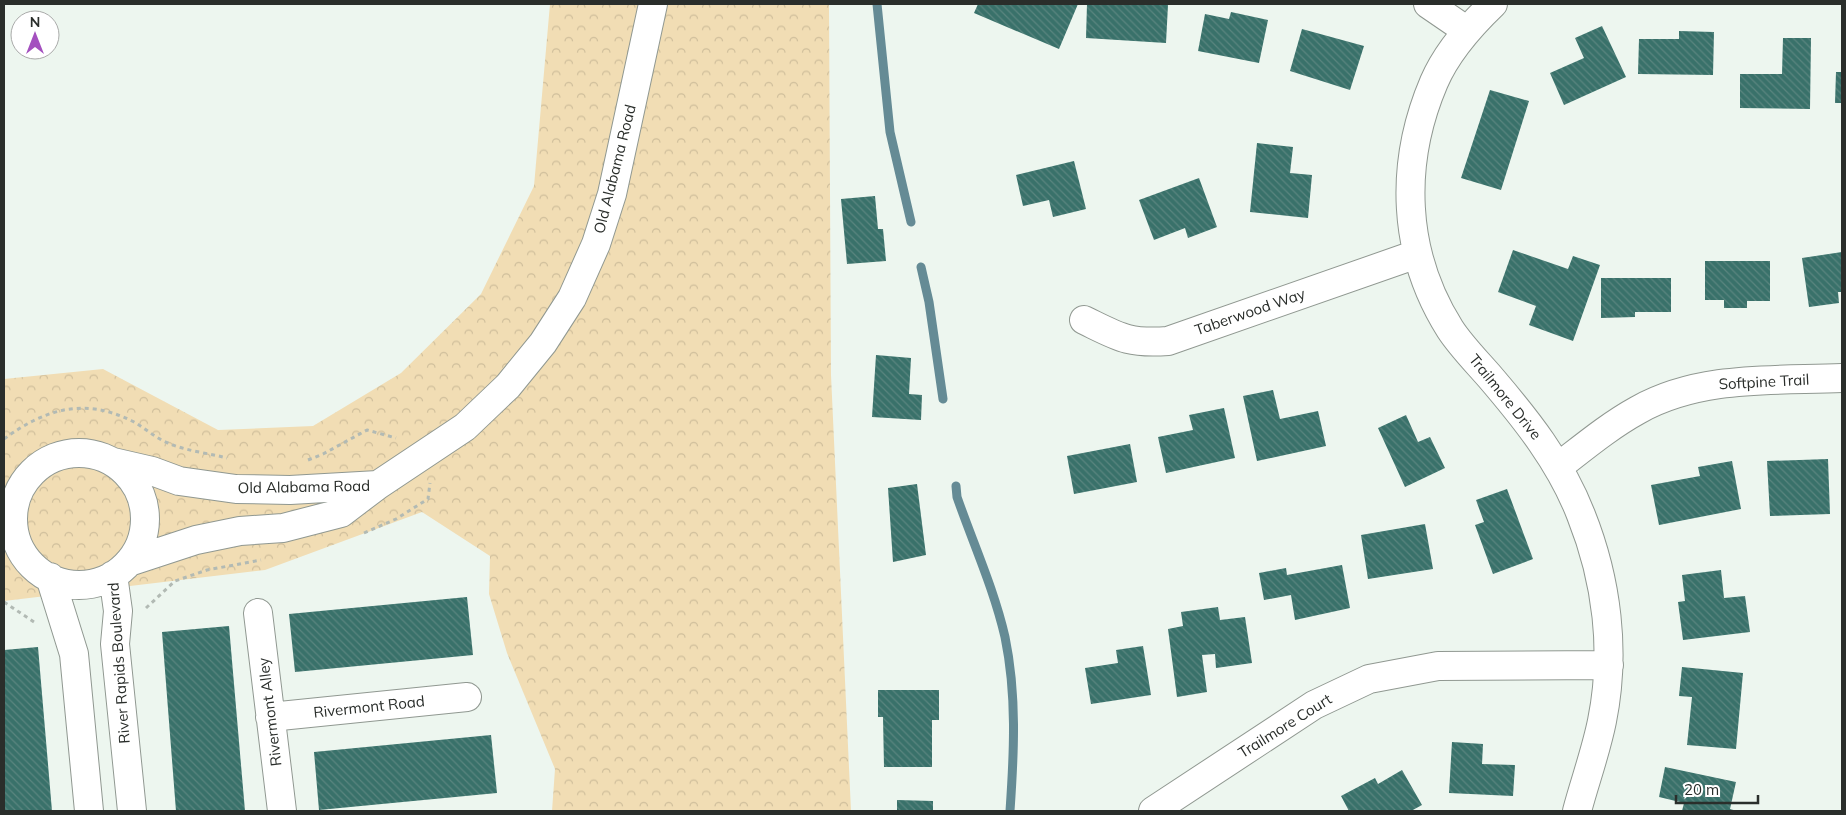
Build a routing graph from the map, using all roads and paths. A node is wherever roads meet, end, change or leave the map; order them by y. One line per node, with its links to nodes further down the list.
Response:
1 (653, 4): 15 (street, Old Alabama Road)
2 (1428, 4): 4 (street)
3 (1493, 4): 4 (street, Trailmore Drive)
4 (1466, 30): 5 (street, Trailmore Drive)
5 (1417, 254): 6 (street, Taberwood Way); 13 (street, Trailmore Drive)
6 (1084, 320)
7 (1842, 378): 13 (street, Softpine Trail)
8 (367, 430): 11 (path)
9 (4, 439): 10 (path)
10 (229, 458)
11 (304, 461)
12 (113, 462): 14 (street); 15 (street, Old Alabama Road); 20 (street)
13 (1558, 467): 26 (street, Trailmore Drive)
14 (15, 482): 21 (street)
15 (378, 485): 20 (street, Old Alabama Road)
16 (428, 499): 17 (path)
17 (362, 533)
18 (270, 558): 23 (path)
19 (4, 560): 21 (street)
20 (121, 569): 21 (street); 30 (street, River Rapids Boulevard)
21 (41, 571): 29 (street)
22 (4, 602): 25 (path)
23 (140, 612)
24 (258, 612): 28 (street, Rivermont Alley)
25 (38, 628)
26 (1609, 665): 32 (street, Trailmore Court); 33 (street, Trailmore Drive)
27 (467, 697): 28 (street, Rivermont Road)
28 (270, 717): 31 (street, Rivermont Alley)
29 (89, 811)
30 (132, 811)
31 (282, 811)
32 (1153, 811)
33 (1577, 811)

